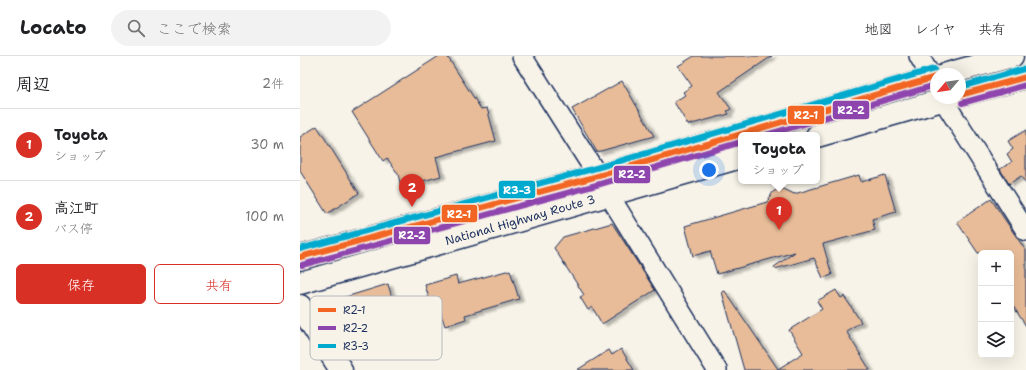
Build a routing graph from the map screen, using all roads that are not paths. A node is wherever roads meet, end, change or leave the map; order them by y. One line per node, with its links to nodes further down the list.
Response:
1 (522, 56): 15 (street)
2 (919, 56): 4 (street)
3 (1012, 56): 5 (main road, National Highway Route 3)
4 (930, 71)
5 (966, 77)
6 (1026, 77): 7 (main road, National Highway Route 3)
7 (966, 85)
8 (930, 91): 11 (main road, National Highway Route 3)
9 (930, 93): 12 (main road, National Highway Route 3)
10 (952, 104): 17 (street)
11 (770, 132)
12 (820, 135)
13 (738, 140): 15 (main road, National Highway Route 3)
14 (738, 158): 16 (main road, National Highway Route 3)
15 (598, 176): 18 (main road, National Highway Route 3)
16 (609, 195): 19 (main road, National Highway Route 3); 24 (street)
17 (1026, 231)
18 (300, 257)
19 (300, 282)
20 (300, 306): 21 (main road)
21 (310, 322)
22 (335, 360): 23 (main road)
23 (341, 370)
24 (717, 370)

